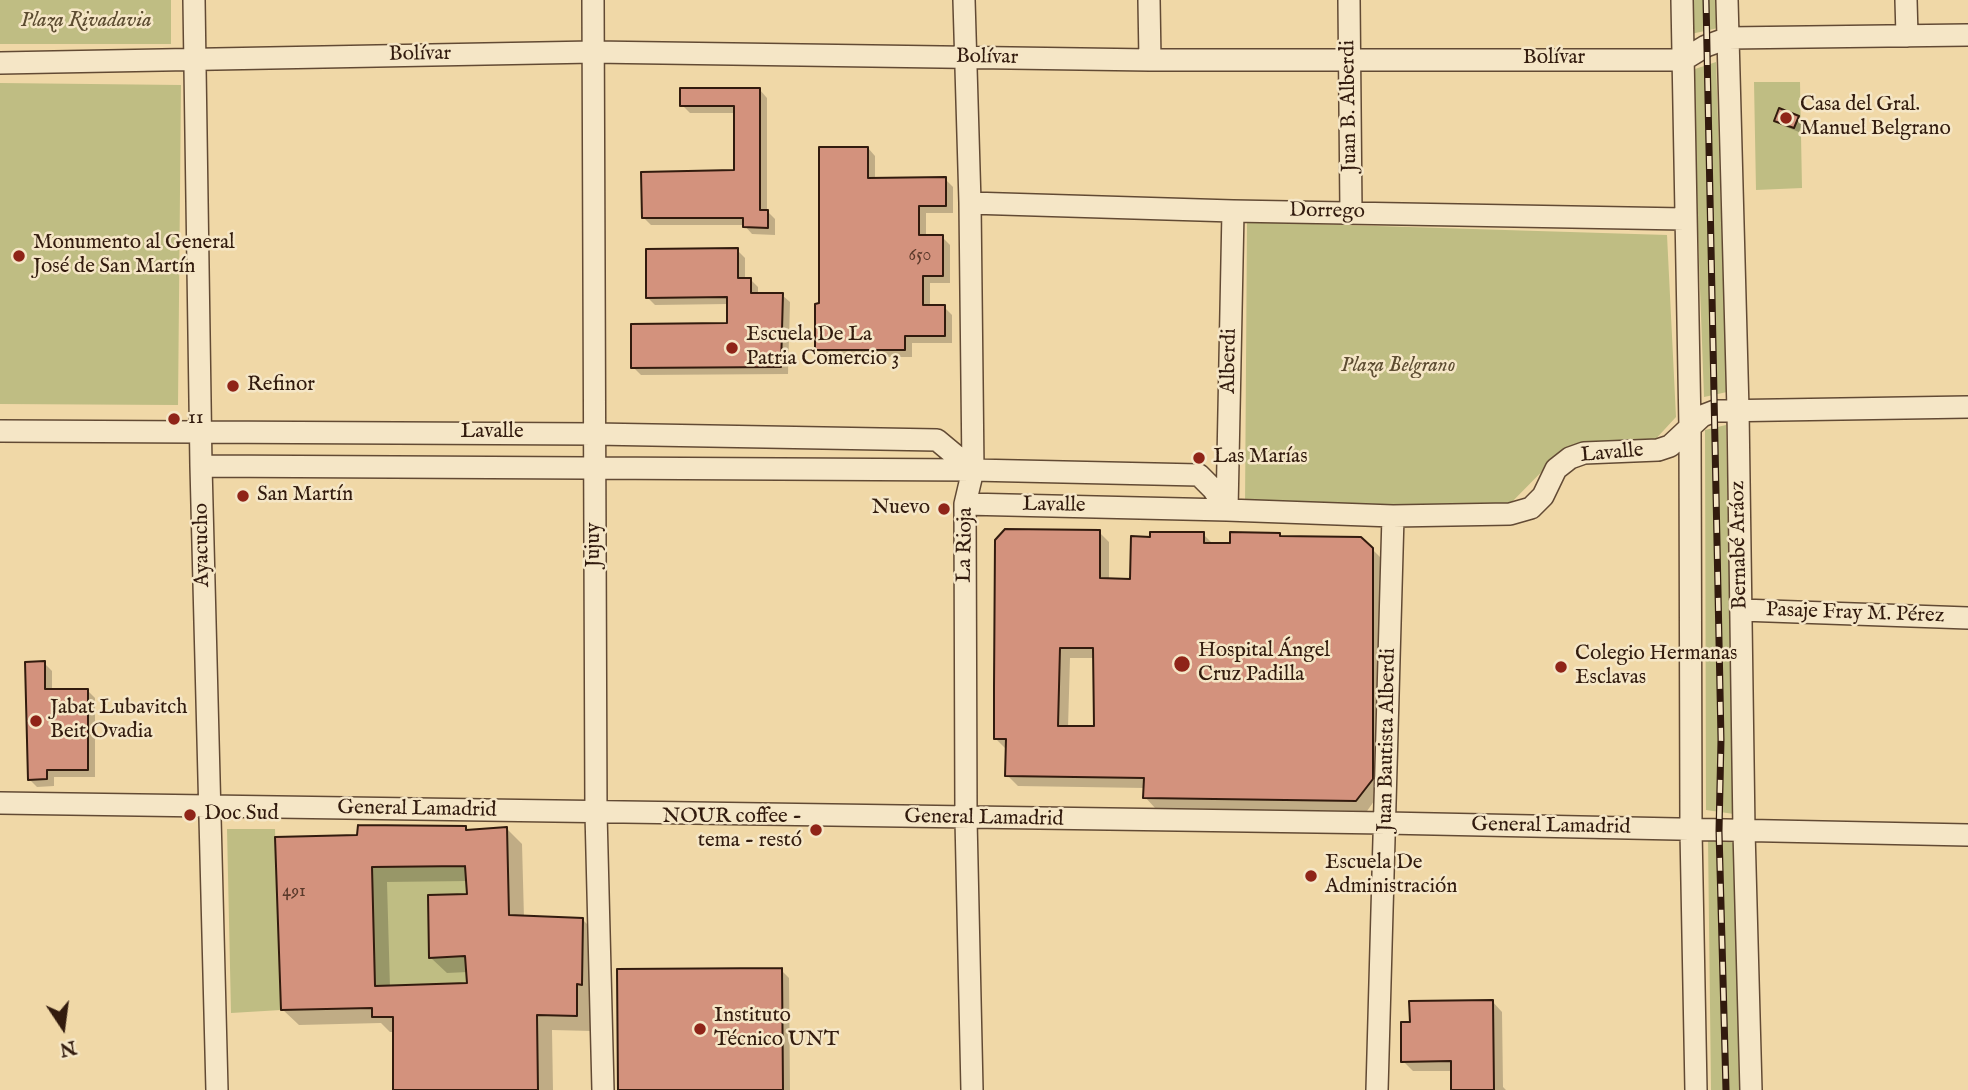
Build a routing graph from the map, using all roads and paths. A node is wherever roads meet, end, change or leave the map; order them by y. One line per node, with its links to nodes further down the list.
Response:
1 (194, 0): 15 (street, Ayacucho)
2 (593, 0): 12 (street, Jujuy)
3 (964, 0): 13 (street, La Rioja)
4 (1149, 0): 16 (street)
5 (1349, 0): 14 (street, Juan B. Alberdi)
6 (1682, 0): 17 (street)
7 (1727, 0): 11 (street, Bernabé Aráoz)
8 (1906, 0): 10 (street)
9 (1968, 35): 10 (street, Bolívar)
10 (1907, 36): 11 (street, Bolívar)
11 (1728, 38): 17 (street, Bolívar); 24 (street, Bernabé Aráoz)
12 (593, 52): 13 (street, Bolívar); 15 (street, Bolívar); 28 (street, Jujuy)
13 (965, 57): 16 (street, Bolívar); 19 (street, La Rioja)
14 (1349, 58): 16 (street, Bolívar); 17 (street, Bolívar); 21 (street, Juan B. Alberdi)
15 (194, 60): 18 (street, Bolívar); 27 (street, Ayacucho)
16 (1150, 60)
17 (1683, 60): 22 (street)
18 (0, 63)
19 (970, 203): 20 (street, Dorrego); 31 (street, La Rioja)
20 (1233, 211): 21 (street, Dorrego); 33 (street, Alberdi)
21 (1351, 212): 22 (street, Dorrego)
22 (1684, 219): 25 (street)
23 (1968, 407): 24 (street, Lavalle)
24 (1738, 410): 25 (street, Lavalle); 35 (street, Bernabé Aráoz)
25 (1689, 427): 34 (street, Lavalle); 42 (street)
26 (0, 431): 27 (street, Lavalle)
27 (202, 431): 28 (street, Lavalle); 29 (street, Ayacucho)
28 (595, 434): 30 (street, Jujuy); 31 (street, Lavalle)
29 (201, 466): 30 (street, Lavalle); 38 (street, Ayacucho)
30 (595, 469): 31 (street, Lavalle); 39 (street, Jujuy)
31 (973, 470): 32 (street, La Rioja); 33 (street, Lavalle)
32 (965, 504): 33 (street, Lavalle); 40 (street, La Rioja)
33 (1227, 510): 34 (street, Lavalle)
34 (1393, 516): 41 (street, Juan Bautista Alberdi)
35 (1741, 610): 36 (street, Pasaje Fray M. Pérez); 43 (street, Bernabé Aráoz)
36 (1968, 618)
37 (0, 803): 38 (street, General Lamadrid)
38 (210, 806): 39 (street, General Lamadrid); 45 (street, Ayacucho)
39 (596, 813): 40 (street, General Lamadrid); 46 (street, Jujuy)
40 (966, 819): 41 (street, General Lamadrid); 47 (street, La Rioja)
41 (1386, 824): 42 (street, General Lamadrid); 48 (street, Juan Bautista Alberdi)
42 (1691, 831): 43 (street, General Lamadrid); 49 (street)
43 (1744, 831): 44 (street, General Lamadrid); 50 (street, Bernabé Aráoz)
44 (1968, 835)
45 (217, 1090)
46 (603, 1090)
47 (972, 1090)
48 (1377, 1090)
49 (1696, 1090)
50 (1751, 1090)

